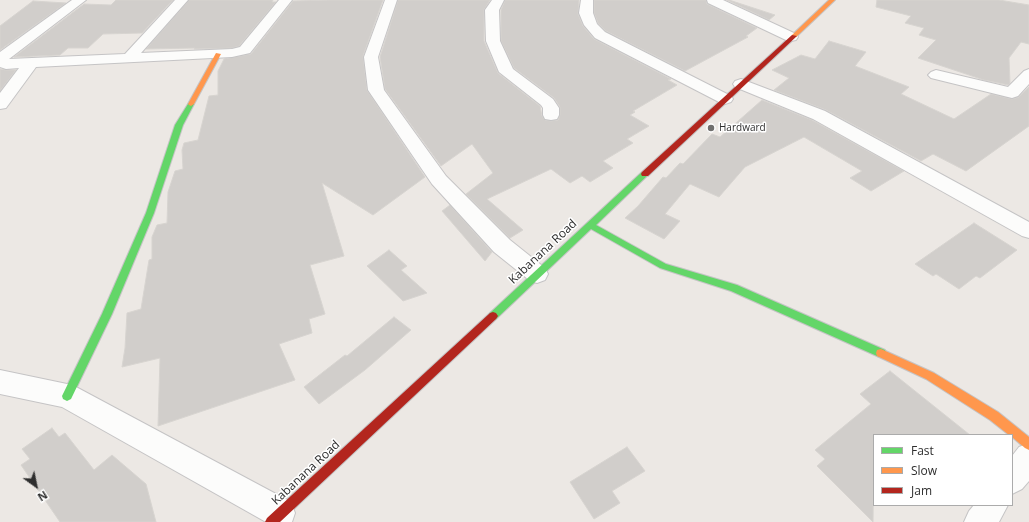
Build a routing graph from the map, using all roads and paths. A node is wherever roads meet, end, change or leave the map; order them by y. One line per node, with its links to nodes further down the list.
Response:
1 (80, 0): 12 (street)
2 (182, 0): 11 (street)
3 (286, 0): 10 (street)
4 (391, 0): 22 (street)
5 (498, 0): 19 (street)
6 (587, 0): 17 (street)
7 (713, 0): 9 (street)
8 (832, 0): 9 (street, Kabanana Road)
9 (791, 37): 16 (street, Kabanana Road)
10 (218, 54): 11 (street); 24 (street)
11 (128, 59): 13 (street)
12 (0, 60): 13 (street)
13 (31, 63): 18 (street)
14 (1029, 74): 15 (street)
15 (936, 75)
16 (741, 84): 17 (street, Kabanana Road); 21 (street)
17 (725, 98): 20 (street, Kabanana Road)
18 (0, 104)
19 (552, 115)
20 (590, 225): 22 (street, Kabanana Road); 25 (street)
21 (1029, 231)
22 (537, 274): 29 (street, Kabanana Road)
23 (0, 382): 24 (street)
24 (67, 396): 29 (street)
25 (1029, 444)
26 (1029, 457): 27 (street)
27 (1013, 479)
28 (992, 506): 30 (street)
29 (276, 518)
30 (980, 522)

